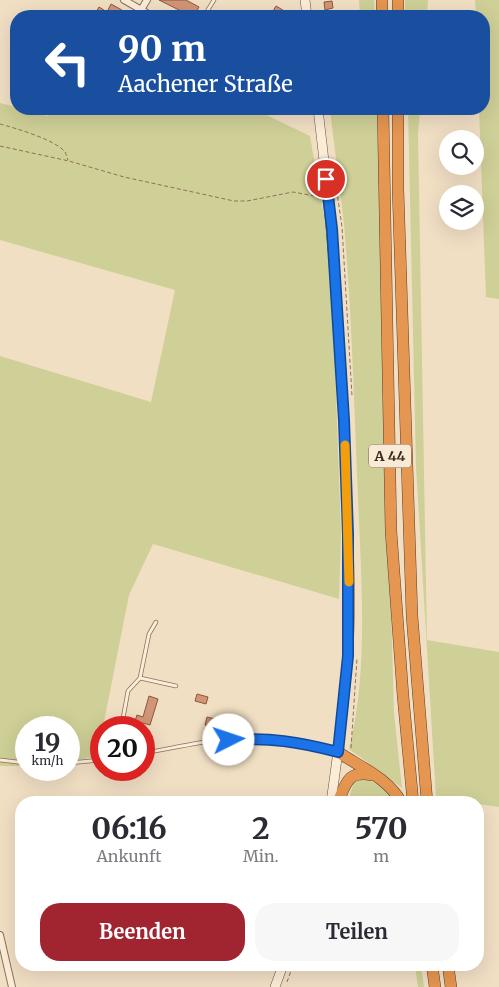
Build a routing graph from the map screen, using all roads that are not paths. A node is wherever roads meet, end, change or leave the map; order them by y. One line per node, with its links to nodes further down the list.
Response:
1 (124, 0): 3 (street)
2 (148, 0): 3 (street)
3 (141, 10)
4 (319, 115): 12 (main road)
5 (383, 115): 19 (highway, A 44)
6 (398, 115): 20 (highway, A 44)
7 (156, 622): 8 (lane)
8 (140, 678): 9 (lane); 10 (lane)
9 (176, 686)
10 (123, 716)
11 (155, 751): 12 (lane)
12 (338, 752): 15 (highway); 16 (main road)
13 (0, 760): 14 (lane)
14 (15, 762)
15 (375, 776): 17 (highway); 18 (highway)
16 (332, 796)
17 (340, 796)
18 (396, 796)
19 (412, 796)
20 (427, 796)
21 (0, 935): 25 (street)
22 (281, 971): 26 (main road)
23 (433, 971): 27 (highway)
24 (449, 971): 28 (highway)
25 (12, 987)
26 (275, 987)
27 (435, 987)
28 (451, 987)

